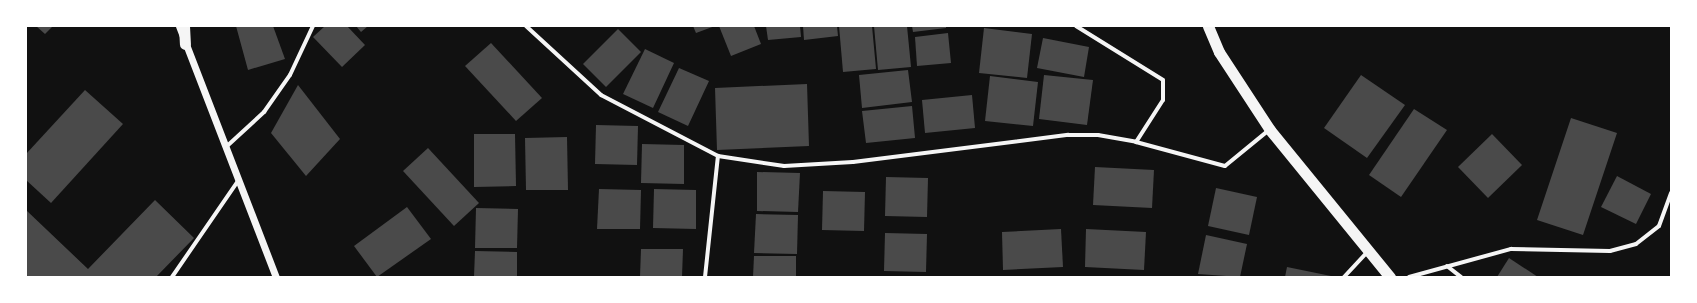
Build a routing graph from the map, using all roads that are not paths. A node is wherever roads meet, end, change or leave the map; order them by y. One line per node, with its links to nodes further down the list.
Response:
1 (178, 26): 7 (street)
2 (184, 26): 7 (highway)
3 (313, 26): 10 (street)
4 (526, 26): 11 (street)
5 (1076, 26): 9 (street)
6 (1208, 26): 8 (highway)
7 (186, 44): 10 (street)
8 (1270, 130): 9 (street); 14 (highway)
9 (1136, 142): 11 (street)
10 (225, 148): 12 (street)
11 (718, 156): 18 (street)
12 (238, 181): 16 (street); 17 (street)
13 (1671, 193): 15 (street)
14 (1368, 251): 19 (street); 20 (highway)
15 (1447, 266): 21 (street); 22 (street)
16 (172, 277)
17 (276, 277)
18 (705, 277)
19 (1344, 277)
20 (1390, 277)
21 (1409, 277)
22 (1462, 277)

